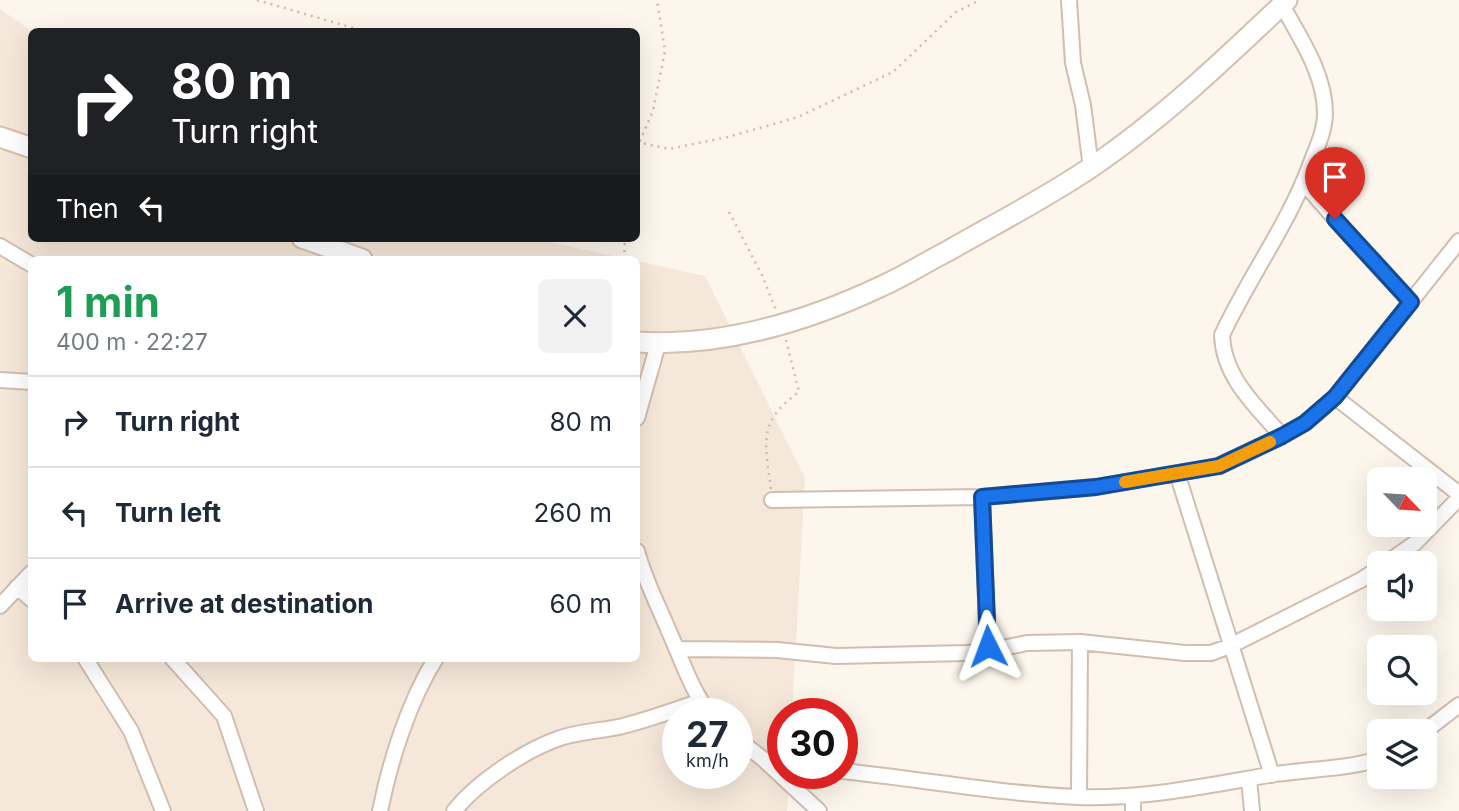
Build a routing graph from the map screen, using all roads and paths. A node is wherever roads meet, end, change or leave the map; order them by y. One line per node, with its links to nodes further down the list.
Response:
1 (257, 0): 6 (path)
2 (657, 0): 8 (path)
3 (980, 0): 9 (path)
4 (1069, 0): 11 (street)
5 (1285, 3): 11 (main road); 12 (street)
6 (353, 28)
7 (0, 137): 10 (main road)
8 (640, 139)
9 (640, 143)
10 (28, 147)
11 (1090, 168): 20 (main road)
12 (1303, 181): 19 (street); 27 (street)
13 (729, 212): 20 (path)
14 (1459, 241): 19 (street)
15 (313, 242): 17 (main road)
16 (0, 246): 18 (street)
17 (353, 256)
18 (28, 263)
19 (1411, 302): 25 (street)
20 (782, 324): 22 (main road); 31 (path)
21 (640, 342): 22 (main road)
22 (658, 344): 26 (street)
23 (0, 380): 24 (street)
24 (28, 382)
25 (1335, 397): 27 (street); 29 (street)
26 (640, 409)
27 (1282, 436): 28 (street)
28 (1177, 473): 30 (street); 40 (street)
29 (1459, 496): 32 (street)
30 (982, 497): 31 (street); 42 (street)
31 (772, 500)
32 (1404, 551)
33 (640, 561): 41 (street)
34 (28, 576): 36 (street)
35 (1367, 576): 40 (street)
36 (17, 587): 37 (street); 38 (street)
37 (28, 597)
38 (0, 606)
39 (1080, 642): 40 (street); 42 (street); 58 (street)
40 (1230, 646): 55 (street)
41 (677, 649): 42 (street); 46 (street)
42 (988, 651)
43 (88, 662): 59 (street)
44 (176, 662): 60 (street)
45 (434, 662): 61 (street)
46 (699, 698)
47 (1459, 705): 49 (street)
48 (662, 714): 62 (street)
49 (1437, 722)
50 (753, 751): 51 (street)
51 (762, 758): 52 (street); 63 (street)
52 (767, 759)
53 (1367, 763): 55 (street)
54 (858, 773): 58 (street)
55 (1272, 775): 56 (street)
56 (1249, 779): 57 (street); 65 (street)
57 (1133, 796): 58 (street); 64 (street)
58 (1079, 797)
59 (163, 811)
60 (256, 811)
61 (380, 811)
62 (454, 811)
63 (819, 811)
64 (1133, 811)
65 (1252, 811)

